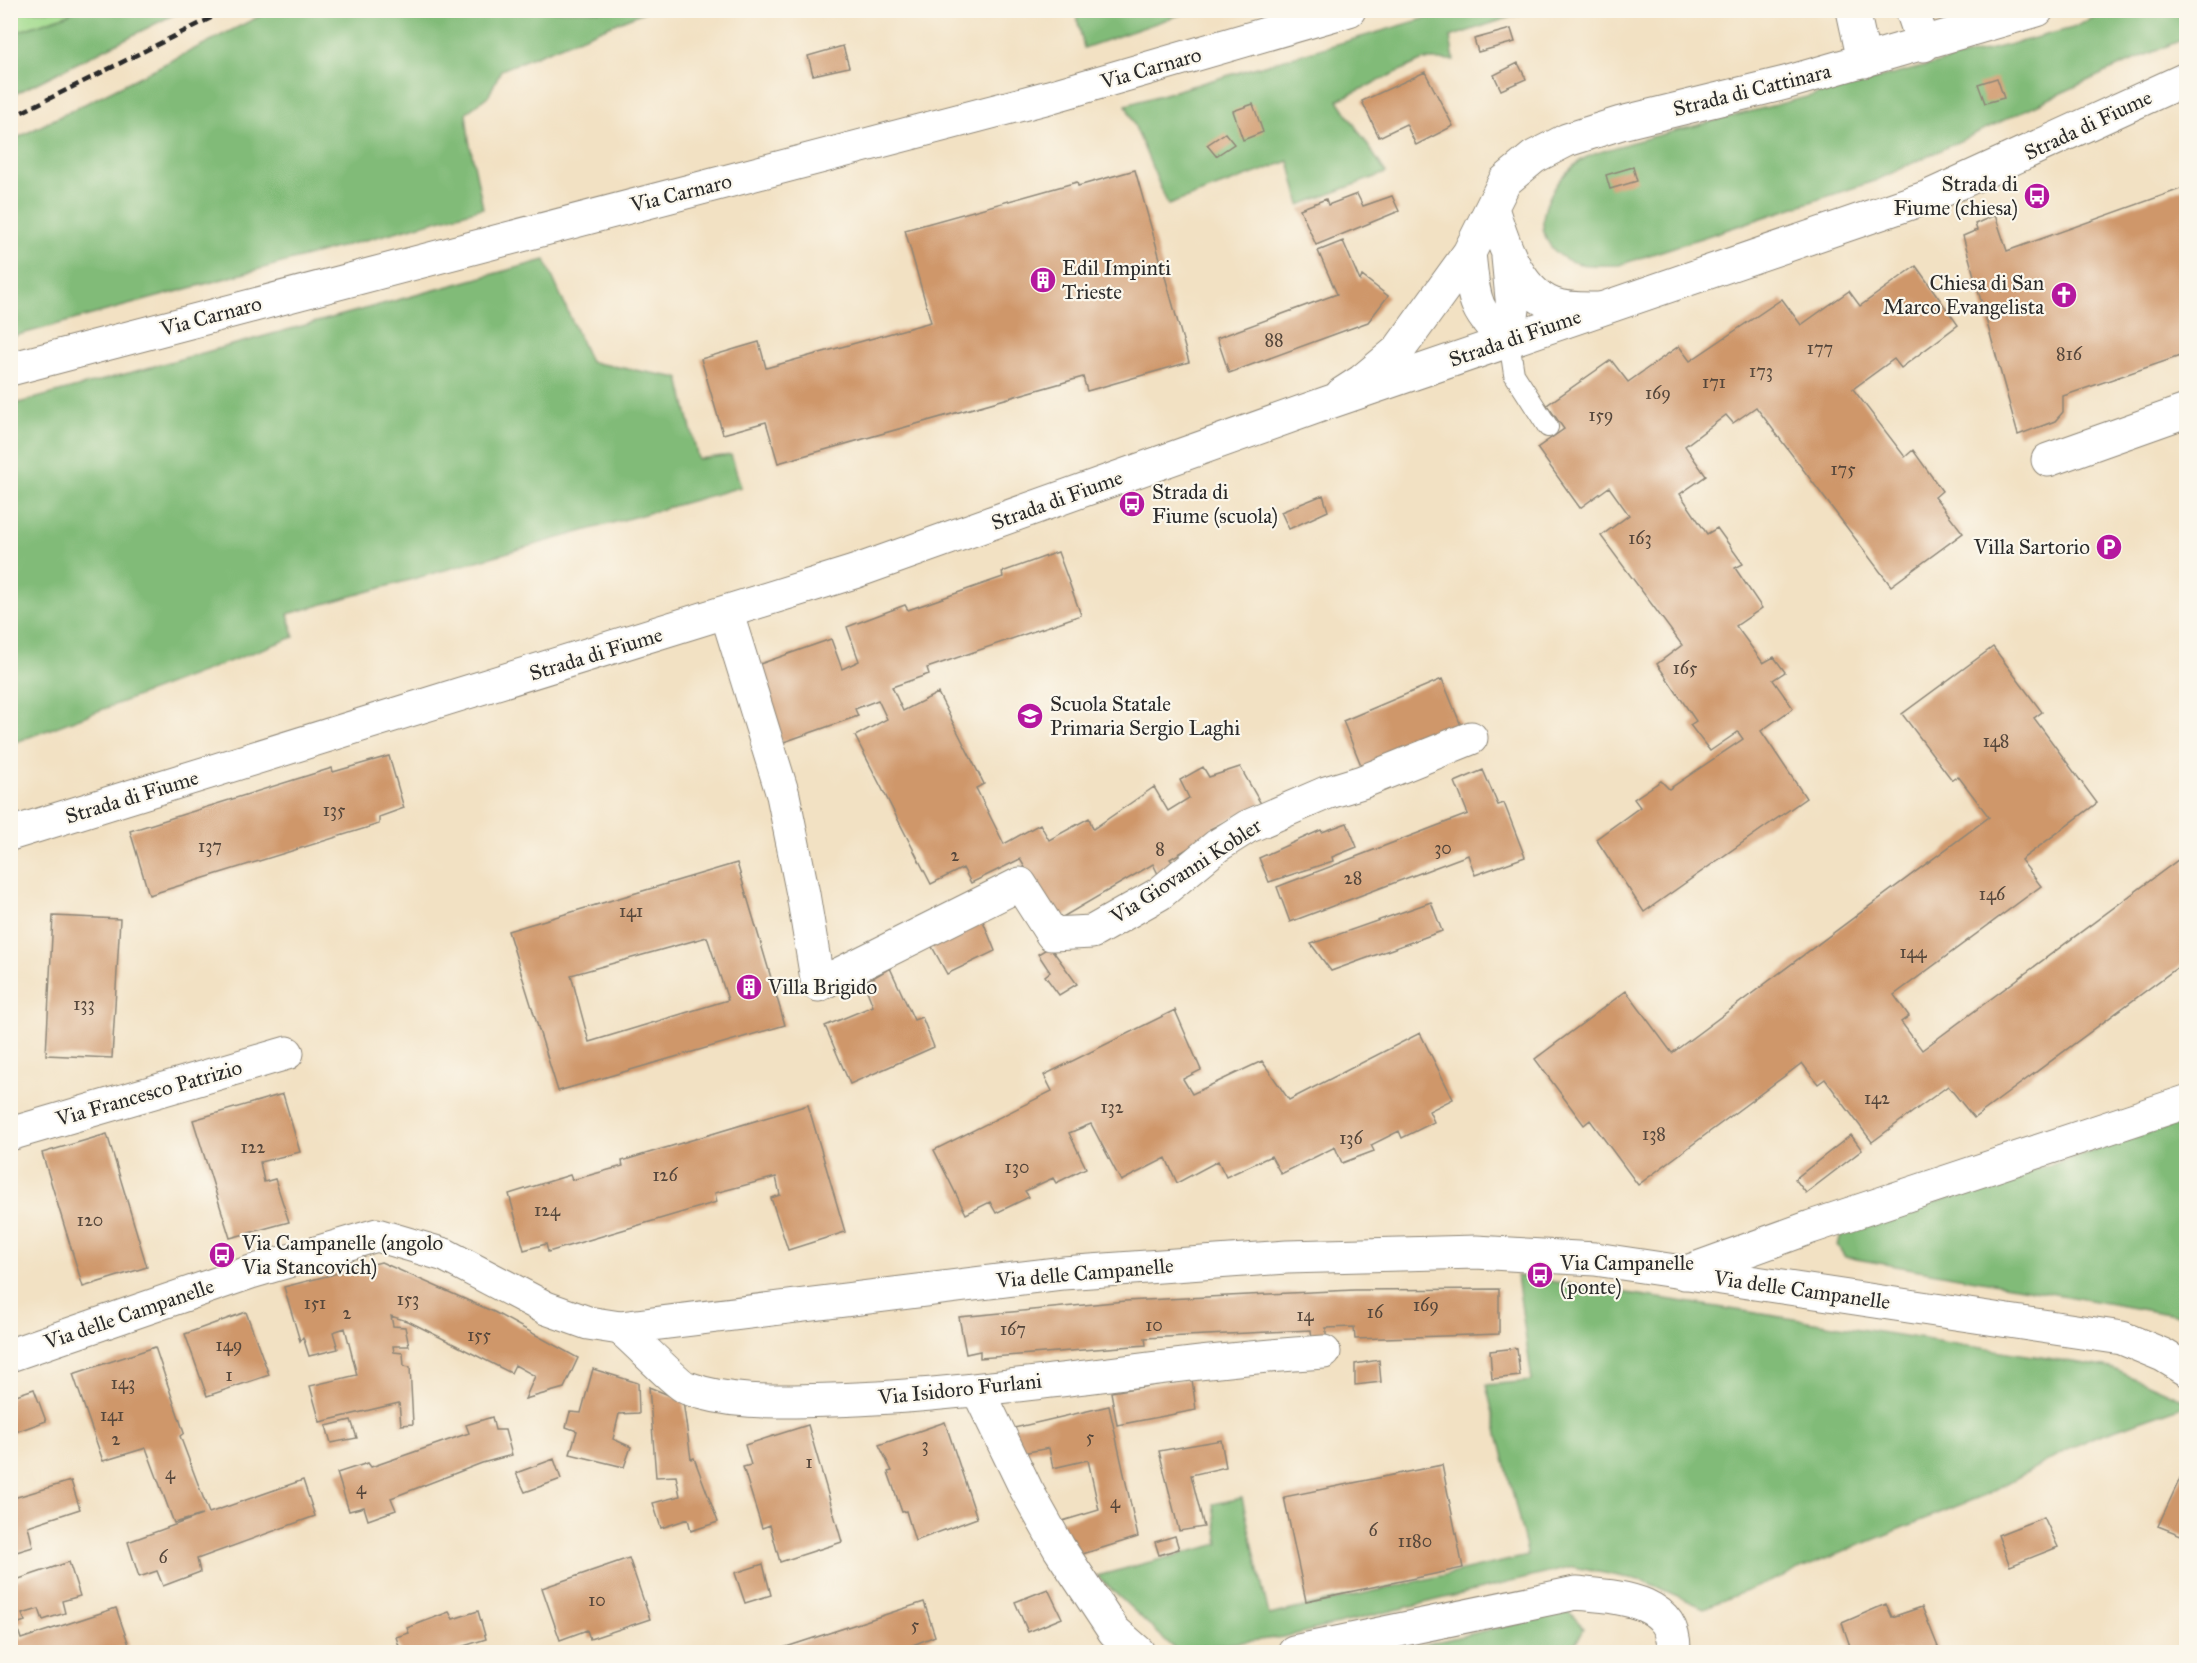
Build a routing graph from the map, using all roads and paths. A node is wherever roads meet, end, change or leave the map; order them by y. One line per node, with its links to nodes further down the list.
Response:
1 (1293, 10): 7 (street)
2 (1349, 10): 7 (street, Via Carnaro)
3 (1853, 10): 8 (street)
4 (1912, 10): 6 (street)
5 (2037, 10): 6 (street, Strada di Cattinara)
6 (1924, 45): 8 (street, Strada di Cattinara)
7 (1190, 58): 15 (street, Via Carnaro)
8 (1863, 61): 10 (street, Strada di Cattinara)
9 (2187, 79): 13 (street, Strada di Fiume)
10 (1492, 208): 11 (street, Strada di Cattinara); 12 (street)
11 (1469, 253): 14 (street); 16 (street, Strada di Cattinara)
12 (1508, 257): 13 (street); 14 (street)
13 (1599, 309): 14 (street, Strada di Fiume)
14 (1509, 341): 16 (street, Strada di Fiume); 18 (lane)
15 (10, 369)
16 (1327, 403): 20 (street, Strada di Fiume)
17 (2187, 411): 19 (street)
18 (1548, 427)
19 (2048, 460)
20 (727, 614): 21 (street, Via Giovanni Kobler); 22 (street, Strada di Fiume)
21 (1471, 738)
22 (10, 834)
23 (287, 1053): 25 (street, Via Francesco Patrizio)
24 (2187, 1102): 26 (street)
25 (10, 1134)
26 (1684, 1273): 27 (street, Via delle Campanelle); 30 (street, Via delle Campanelle)
27 (620, 1328): 29 (street, Via delle Campanelle); 31 (street, Via Isidoro Furlani)
28 (1324, 1352): 31 (street, Via Isidoro Furlani)
29 (10, 1355)
30 (2187, 1369)
31 (978, 1390): 33 (street)
32 (1674, 1645): 34 (street)
33 (1138, 1653)
34 (1294, 1653)

